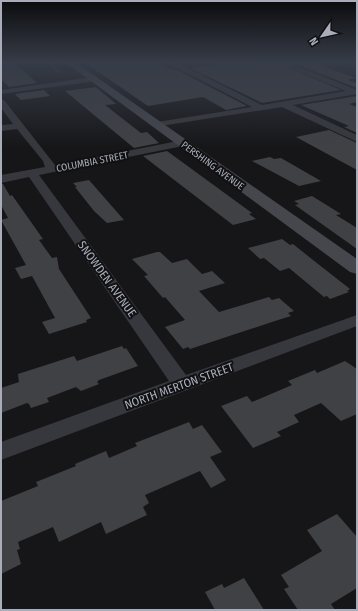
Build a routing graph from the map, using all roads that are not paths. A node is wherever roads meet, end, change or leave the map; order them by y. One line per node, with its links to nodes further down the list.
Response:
1 (12, 91): 4 (street)
2 (109, 91): 9 (street, PERSHING AVENUE)
3 (226, 91): 8 (street)
4 (1, 92)
5 (356, 92): 7 (street)
6 (1, 102): 10 (street)
7 (283, 104): 8 (street); 12 (street)
8 (261, 108): 9 (street)
9 (157, 125): 13 (street, PERSHING AVENUE)
10 (18, 126): 11 (street); 14 (street)
11 (1, 128)
12 (357, 139)
13 (183, 143): 14 (street, COLUMBIA STREET); 17 (street, PERSHING AVENUE)
14 (51, 169): 15 (street, COLUMBIA STREET)
15 (32, 173): 16 (street, COLUMBIA STREET); 19 (street, SNOWDEN AVENUE)
16 (1, 179)
17 (357, 268)
18 (357, 320): 19 (street, NORTH MERTON STREET)
19 (182, 384): 20 (street, NORTH MERTON STREET)
20 (1, 451)

